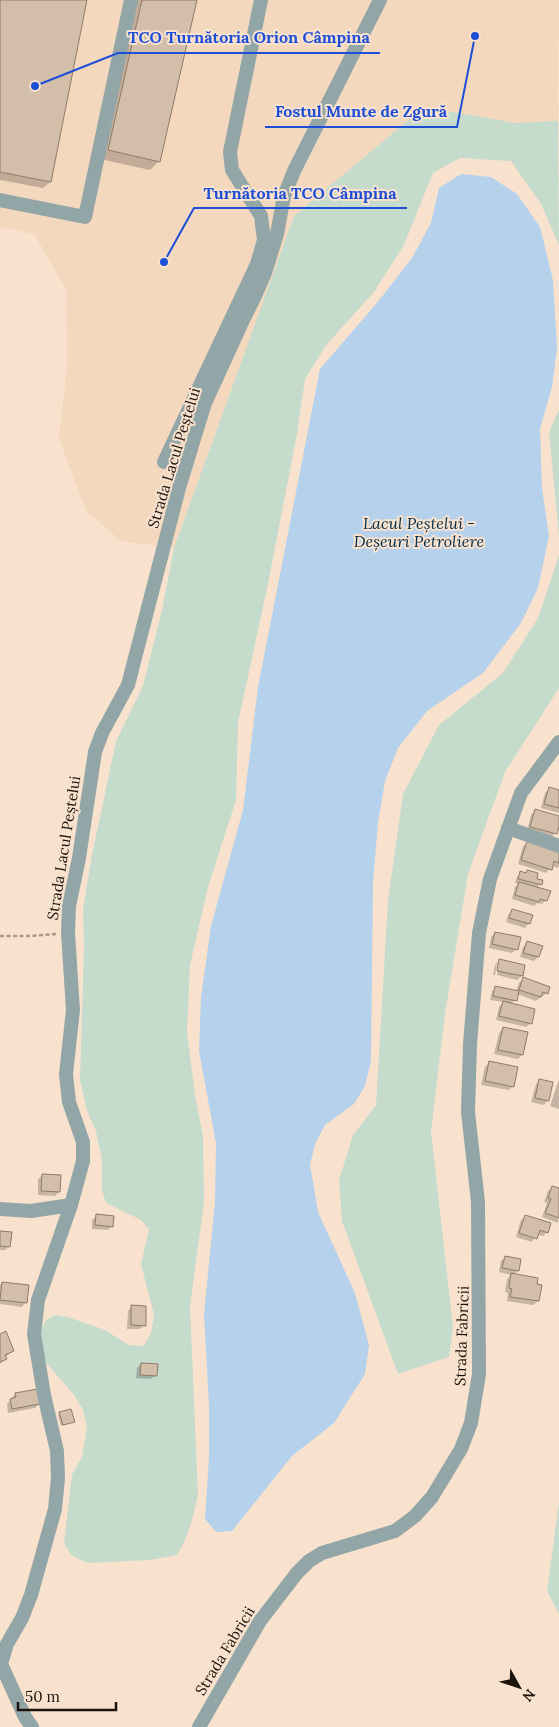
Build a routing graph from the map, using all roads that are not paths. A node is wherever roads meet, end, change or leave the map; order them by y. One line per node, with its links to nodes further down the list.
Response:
1 (131, 0): 4 (street)
2 (261, 0): 5 (street)
3 (380, 0): 9 (street, Strada Lacul Peștelui)
4 (0, 200)
5 (164, 462)
6 (559, 742): 7 (street, Strada Fabricii)
7 (508, 828): 8 (street); 12 (street, Strada Fabricii)
8 (559, 846)
9 (71, 1205): 10 (street); 11 (street, Strada Lacul Peștelui)
10 (0, 1209)
11 (32, 1727)
12 (199, 1727)

